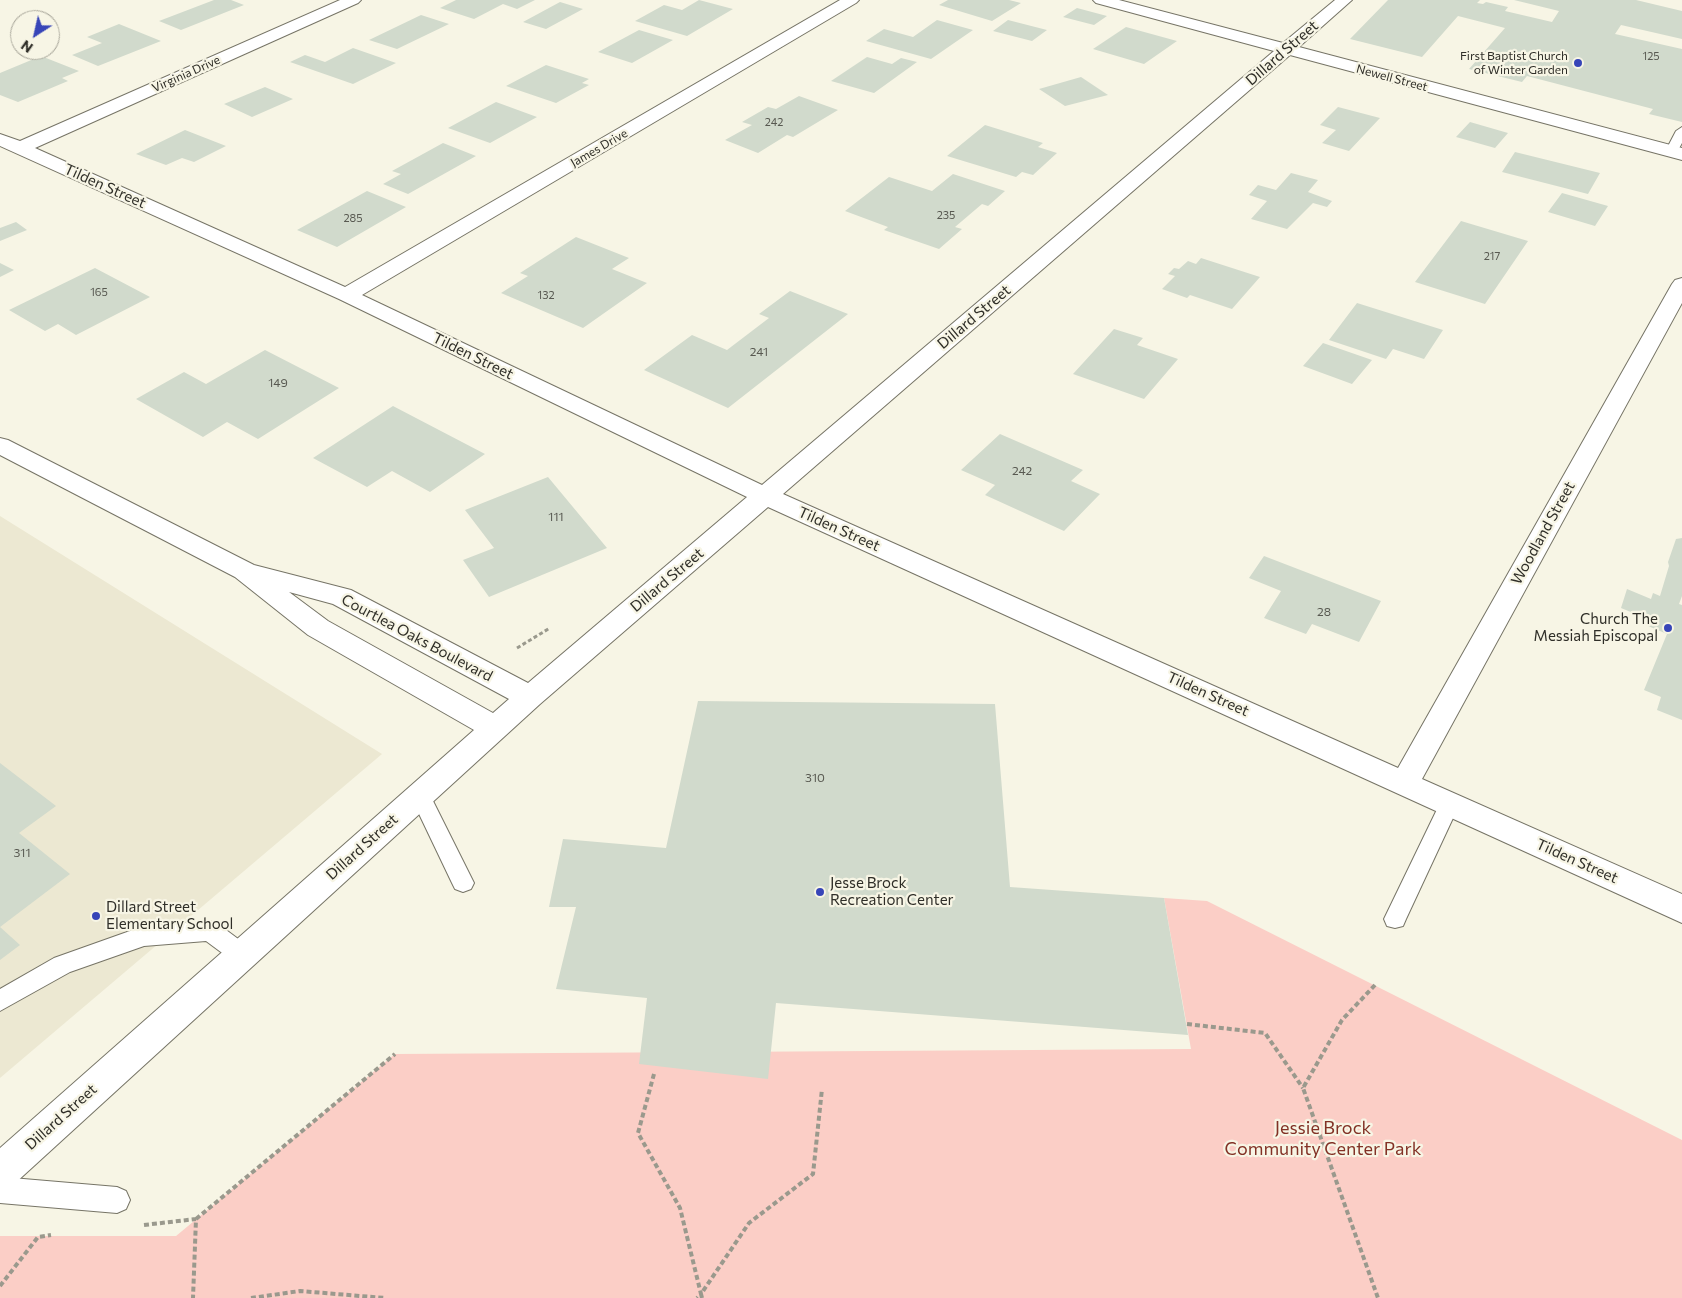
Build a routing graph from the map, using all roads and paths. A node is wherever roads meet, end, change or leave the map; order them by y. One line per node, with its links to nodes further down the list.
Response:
1 (353, 0): 7 (street, Virginia Drive)
2 (851, 0): 10 (street, James Drive)
3 (1101, 0): 5 (street, Newell Street)
4 (1344, 0): 5 (street, Dillard Street)
5 (1288, 49): 8 (street, Newell Street); 12 (street, Dillard Street)
6 (1682, 131): 8 (lane)
7 (10, 143): 10 (street, Tilden Street)
8 (1677, 153)
9 (1682, 284): 16 (street, Woodland Street)
10 (346, 295): 12 (street, Tilden Street)
11 (0, 445): 13 (street, Courtlea Oaks Boulevard)
12 (765, 496): 14 (street, Dillard Street); 16 (street, Tilden Street)
13 (244, 571): 14 (street, Courtlea Oaks Boulevard); 15 (street, Courtlea Oaks Boulevard)
14 (530, 697): 15 (street, Dillard Street)
15 (495, 728): 17 (street, Dillard Street)
16 (1405, 782): 18 (street, Tilden Street)
17 (420, 795): 19 (lane); 22 (street, Dillard Street)
18 (1450, 803): 20 (street, Tilden Street); 21 (lane)
19 (463, 883)
20 (1682, 909)
21 (1395, 919)
22 (242, 954): 24 (lane); 30 (street, Dillard Street)
23 (1375, 985): 28 (path)
24 (0, 1001)
25 (1187, 1024): 28 (path)
26 (395, 1054): 33 (path)
27 (654, 1074): 37 (path)
28 (1303, 1088): 42 (path)
29 (822, 1089): 37 (path)
30 (0, 1172)
31 (0, 1190): 32 (lane)
32 (117, 1200)
33 (196, 1219): 34 (path); 38 (path)
34 (138, 1225)
35 (55, 1235): 36 (path)
36 (0, 1286)
37 (701, 1296): 41 (path)
38 (193, 1298)
39 (251, 1298): 40 (path)
40 (385, 1298)
41 (697, 1298)
42 (1378, 1298)

